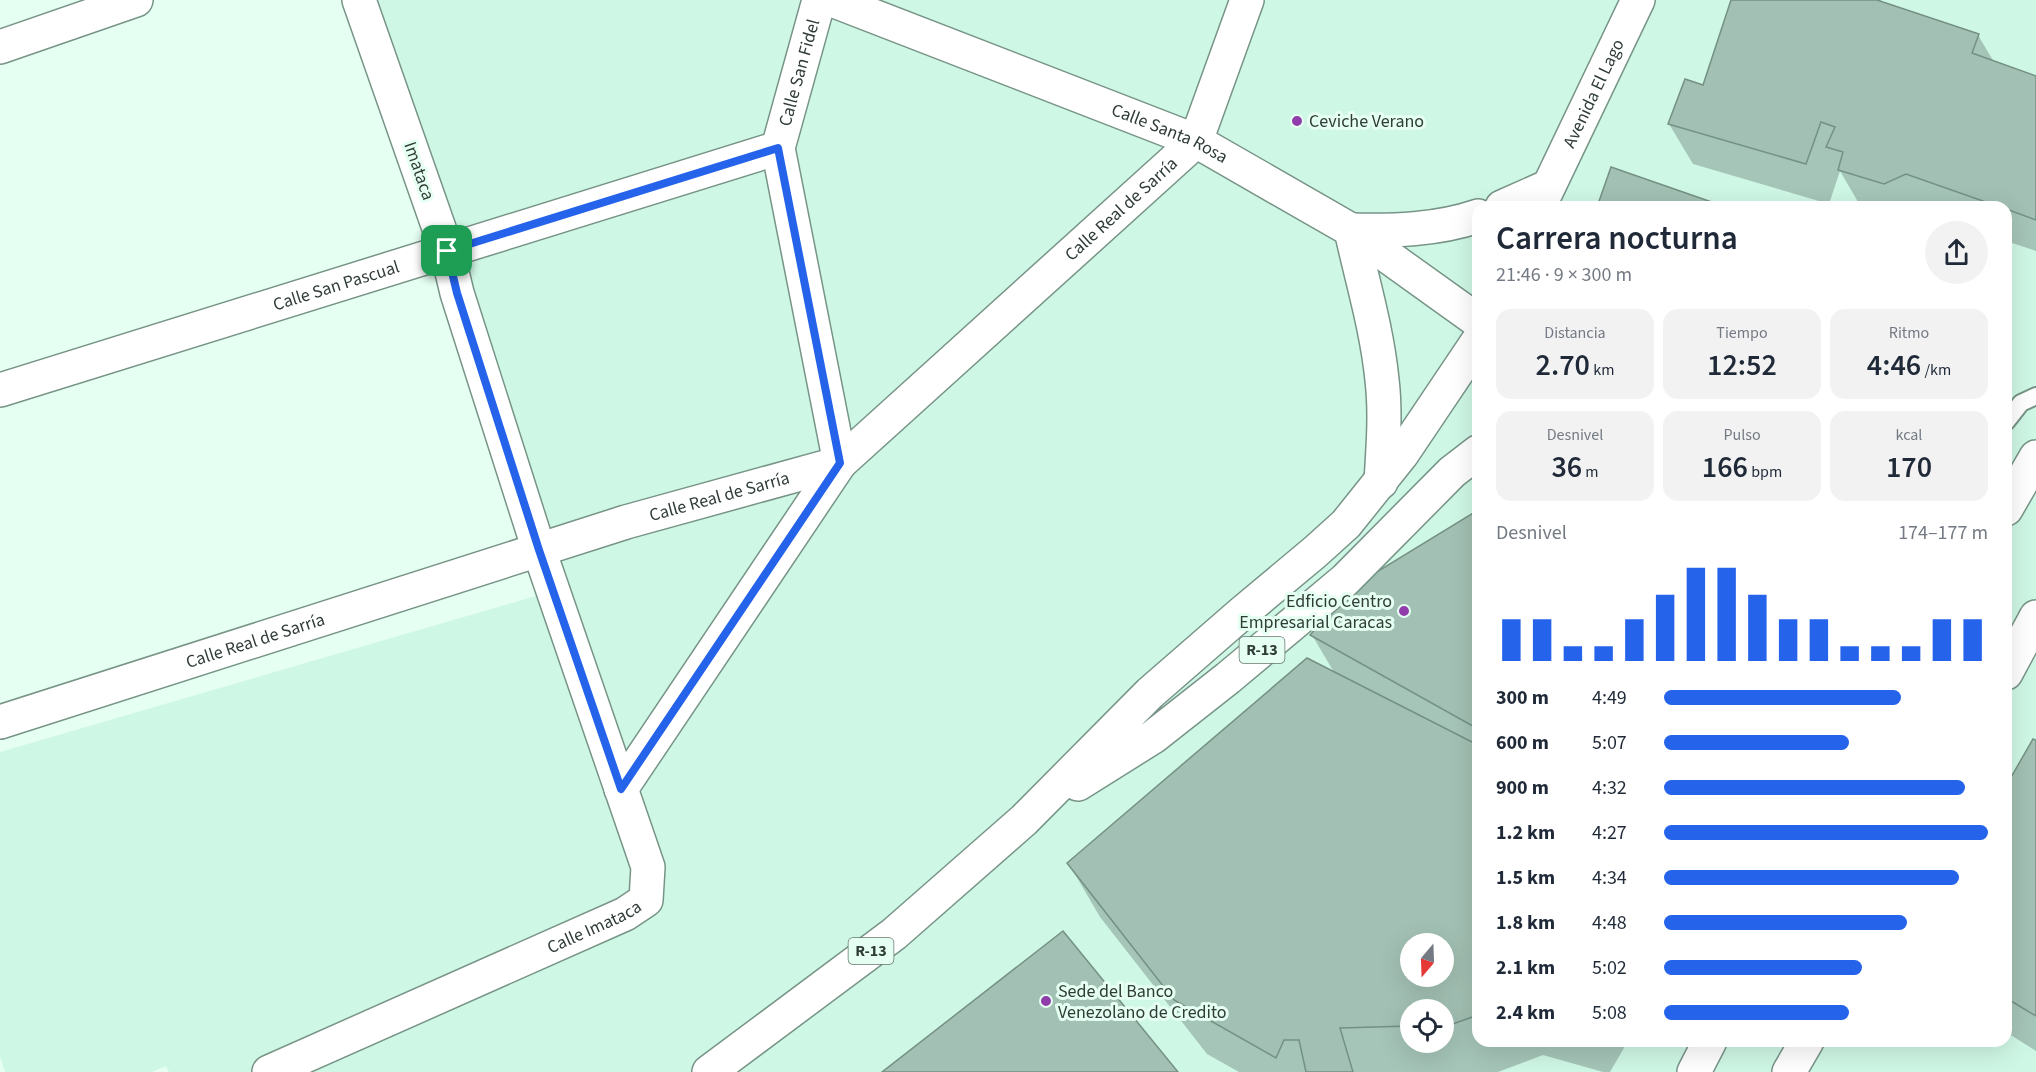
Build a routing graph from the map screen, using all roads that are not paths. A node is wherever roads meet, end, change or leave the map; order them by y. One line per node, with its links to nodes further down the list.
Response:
1 (136, 0): 7 (main road)
2 (359, 0): 14 (main road, Imataca)
3 (819, 0): 9 (main road, Calle San Fidel)
4 (832, 0): 8 (main road, Calle Santa Rosa)
5 (1246, 0): 8 (main road, Calle Real de Sarría)
6 (1638, 0): 10 (main road, Avenida El Lago)
7 (0, 47)
8 (1196, 141): 13 (main road, Calle Santa Rosa); 22 (main road, Calle Real de Sarría)
9 (778, 148): 14 (main road, Calle San Pascual); 22 (main road, Calle San Fidel)
10 (1543, 197): 11 (main road, Avenida El Lago)
11 (1527, 201)
12 (1472, 217): 13 (main road)
13 (1351, 230): 15 (main road, Calle Santa Rosa); 23 (main road)
14 (447, 251): 17 (main road, Calle San Pascual); 25 (main road, Imataca)
15 (1472, 317)
16 (1472, 350): 23 (main road, R-13)
17 (0, 390)
18 (2036, 396): 19 (lane)
19 (2012, 414)
20 (1472, 457): 30 (main road, R-13)
21 (2036, 457): 24 (main road)
22 (840, 463): 25 (main road, Calle Real de Sarría); 29 (main road)
23 (1380, 482): 30 (main road, R-13)
24 (2012, 499)
25 (539, 550): 28 (main road, Calle Real de Sarría); 29 (main road, Calle Imataca)
26 (2036, 617): 27 (main road)
27 (2015, 667)
28 (0, 722)
29 (621, 789): 33 (main road, Calle Imataca)
30 (1024, 820): 34 (main road, R-13)
31 (1707, 1047): 35 (main road)
32 (1804, 1047): 36 (main road)
33 (268, 1072)
34 (709, 1072)
35 (1694, 1072)
36 (1789, 1072)

